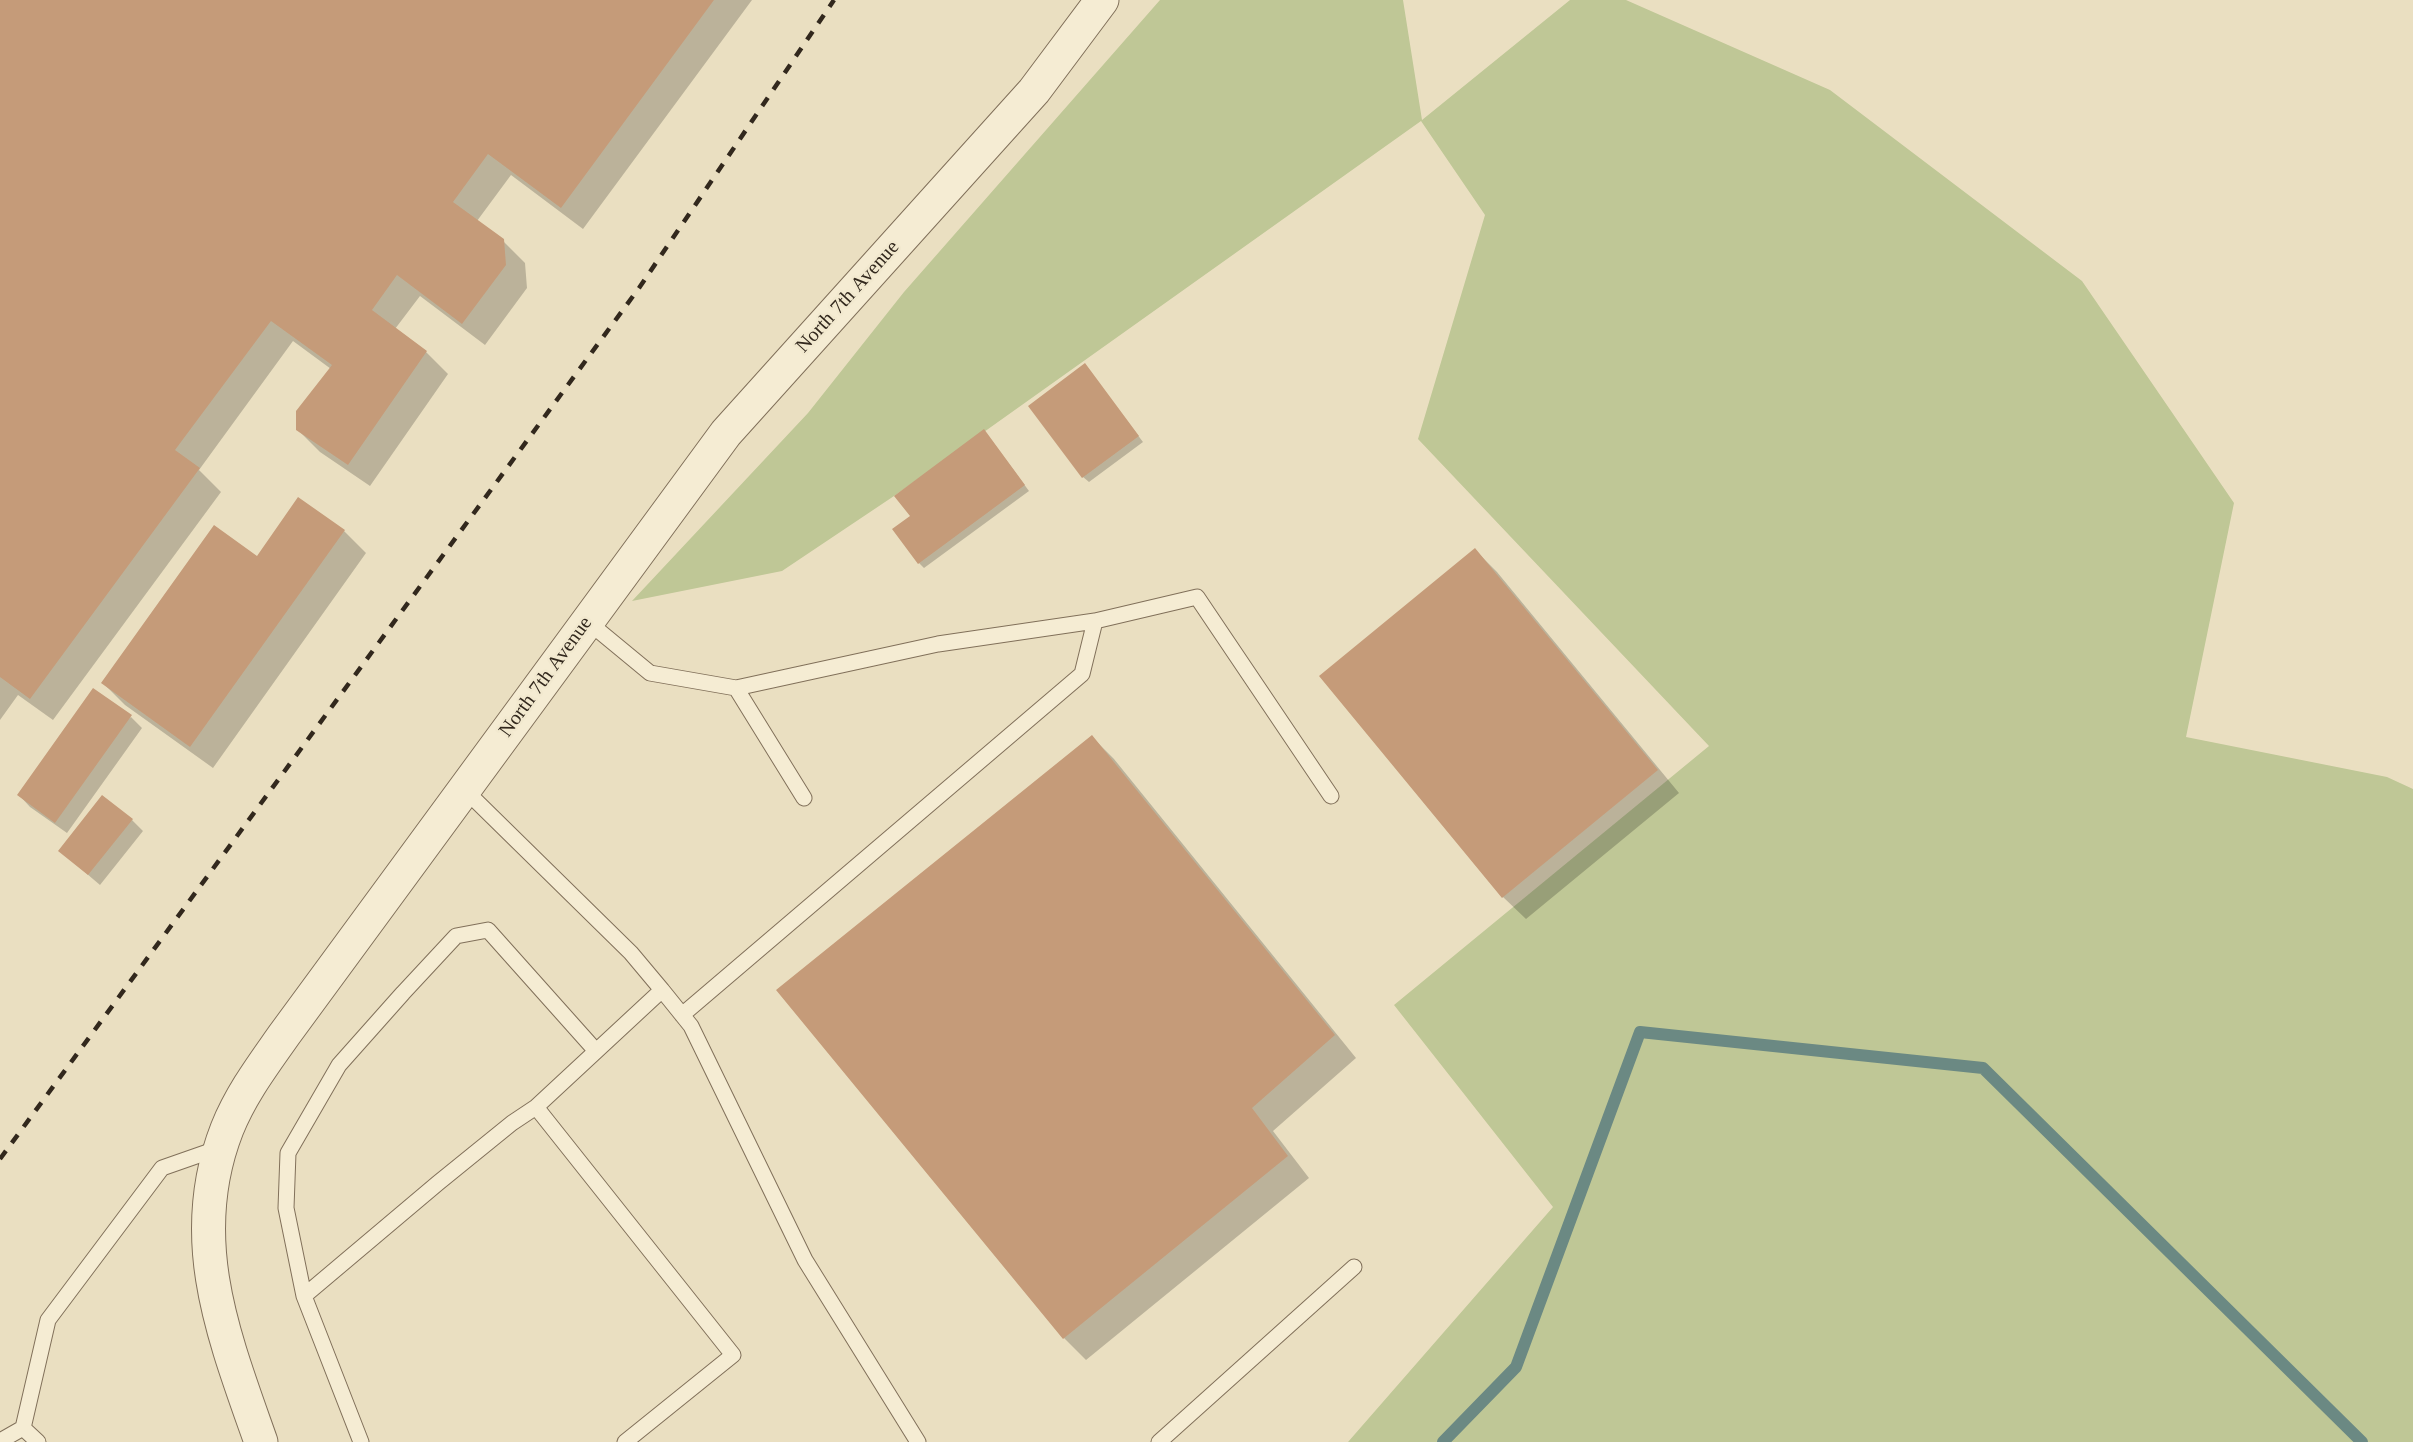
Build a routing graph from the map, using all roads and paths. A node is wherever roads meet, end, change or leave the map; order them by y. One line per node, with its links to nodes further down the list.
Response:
1 (1102, 0): 2 (street, North 7th Avenue)
2 (587, 621): 4 (lane); 5 (street, North 7th Avenue)
3 (1095, 621): 4 (lane); 6 (lane); 9 (lane)
4 (736, 688): 7 (lane)
5 (465, 789): 8 (lane); 12 (street, North 7th Avenue)
6 (1331, 796)
7 (804, 798)
8 (662, 990): 9 (lane); 10 (lane)
9 (682, 1015): 21 (lane)
10 (596, 1051): 11 (lane); 14 (lane)
11 (536, 1107): 14 (lane); 20 (lane)
12 (222, 1147): 15 (lane); 18 (street, North 7th Avenue)
13 (1354, 1267): 22 (lane)
14 (304, 1296): 19 (lane)
15 (23, 1428): 16 (lane); 17 (lane)
16 (0, 1441)
17 (38, 1442)
18 (261, 1442)
19 (361, 1442)
20 (625, 1442)
21 (918, 1442)
22 (1159, 1442)

